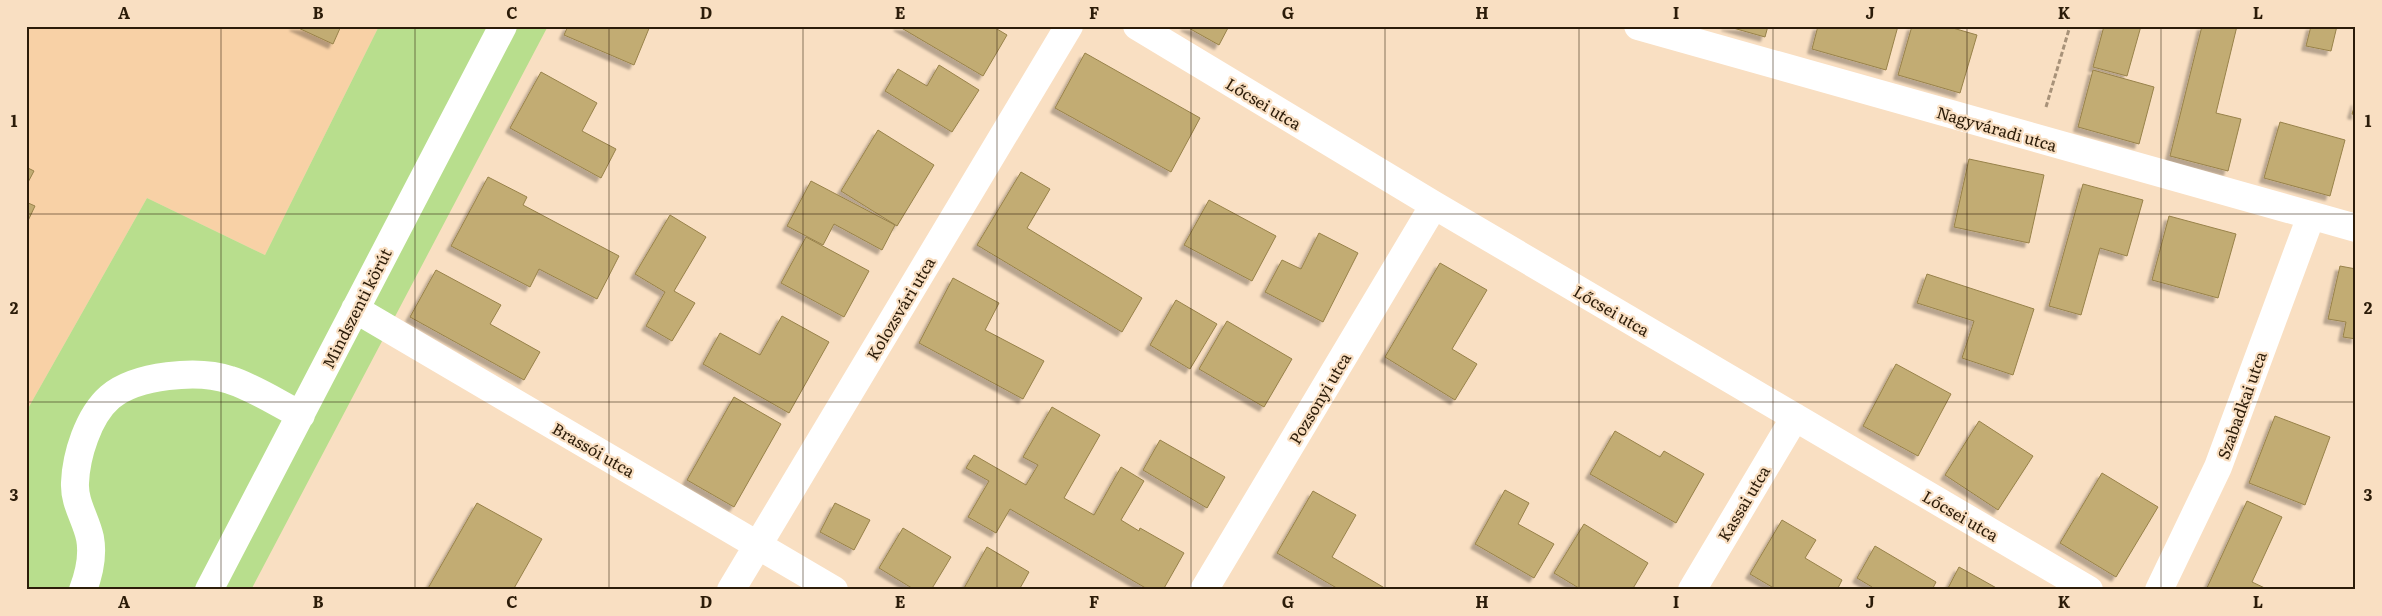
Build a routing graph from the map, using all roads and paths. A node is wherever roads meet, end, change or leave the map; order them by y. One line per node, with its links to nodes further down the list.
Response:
1 (503, 26): 10 (street, Mindszenti körút)
2 (1069, 26): 13 (street, Kolozsvári utca)
3 (1137, 26): 7 (street, Lőcsei utca)
4 (1638, 26): 6 (street, Nagyváradi utca)
5 (2070, 26): 6 (path)
6 (2037, 139): 8 (street, Nagyváradi utca)
7 (1434, 205): 12 (street, Lőcsei utca); 18 (street, Pozsonyi utca)
8 (2311, 216): 9 (street, Nagyváradi utca); 21 (street, Szabadkai utca)
9 (2356, 228)
10 (354, 309): 11 (street, Mindszenti körút); 13 (street, Brassói utca)
11 (301, 415): 14 (street); 15 (street, Mindszenti körút)
12 (1795, 417): 19 (street, Kassai utca); 20 (street, Lőcsei utca)
13 (758, 545): 16 (street, Kolozsvári utca); 17 (street, Brassói utca)
14 (83, 590)
15 (209, 590)
16 (732, 590)
17 (834, 590)
18 (1204, 590)
19 (1692, 590)
20 (2088, 590)
21 (2159, 590)

